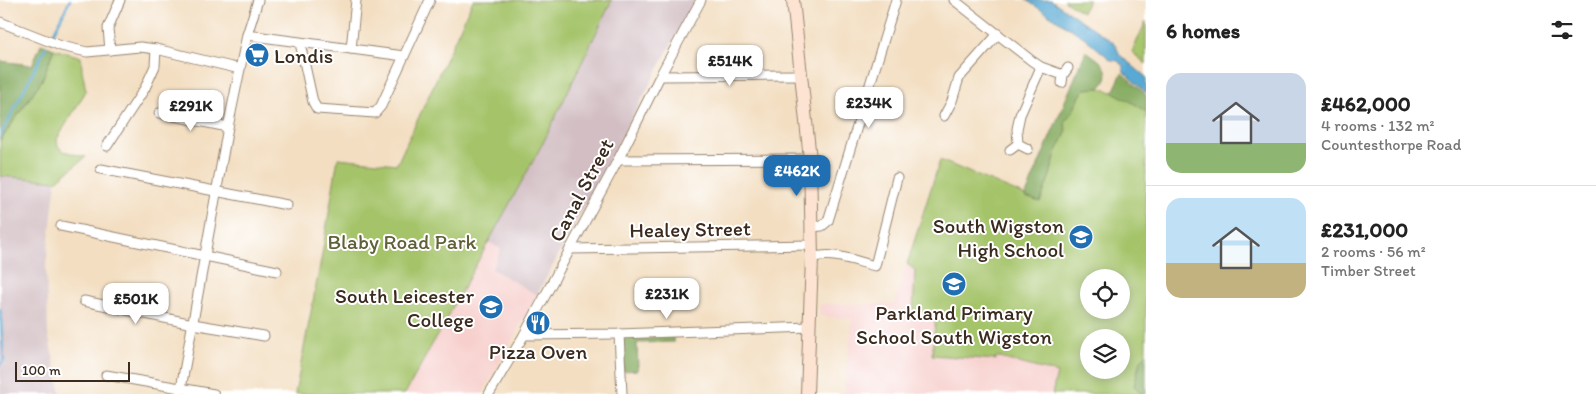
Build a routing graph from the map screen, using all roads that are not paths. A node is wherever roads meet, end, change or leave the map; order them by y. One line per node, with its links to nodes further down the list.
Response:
1 (120, 0): 15 (street)
2 (258, 0): 11 (street)
3 (356, 0): 14 (street)
4 (430, 0): 16 (street)
5 (701, 0): 21 (street, Canal Street)
6 (793, 0): 19 (street)
7 (896, 0): 36 (street)
8 (954, 0): 10 (street)
9 (0, 22): 15 (street)
10 (998, 34): 17 (street); 23 (street)
11 (247, 35): 12 (street); 18 (street)
12 (300, 43): 14 (street); 16 (street)
13 (156, 49): 15 (street); 18 (street); 26 (street)
14 (351, 49): 16 (street)
15 (110, 50)
16 (404, 56)
17 (1041, 67): 20 (street); 25 (street)
18 (240, 69): 24 (street)
19 (801, 75): 21 (street); 29 (street)
20 (1064, 75)
21 (660, 76): 30 (street, Canal Street)
22 (159, 114): 24 (street)
23 (944, 116)
24 (228, 127): 33 (street)
25 (1018, 144): 27 (street); 28 (street)
26 (107, 146)
27 (1028, 149)
28 (1010, 150)
29 (810, 159): 30 (street); 36 (street)
30 (618, 160): 37 (street, Canal Street)
31 (101, 169): 33 (street)
32 (897, 178): 38 (street, Healey Street)
33 (217, 191): 34 (street); 39 (street)
34 (287, 205)
35 (61, 226): 39 (street)
36 (811, 227): 38 (street)
37 (570, 249): 38 (street, Healey Street); 45 (street, Canal Street)
38 (812, 251): 43 (street)
39 (205, 256): 40 (street); 42 (street)
40 (277, 271)
41 (84, 302): 42 (street)
42 (193, 324): 46 (street); 48 (street)
43 (810, 327): 44 (street); 52 (street)
44 (619, 334): 45 (street); 51 (street)
45 (524, 335): 50 (street, Canal Street)
46 (264, 336)
47 (106, 375): 48 (street)
48 (181, 391): 49 (street)
49 (214, 394)
50 (489, 394)
51 (622, 394)
52 (807, 394)

